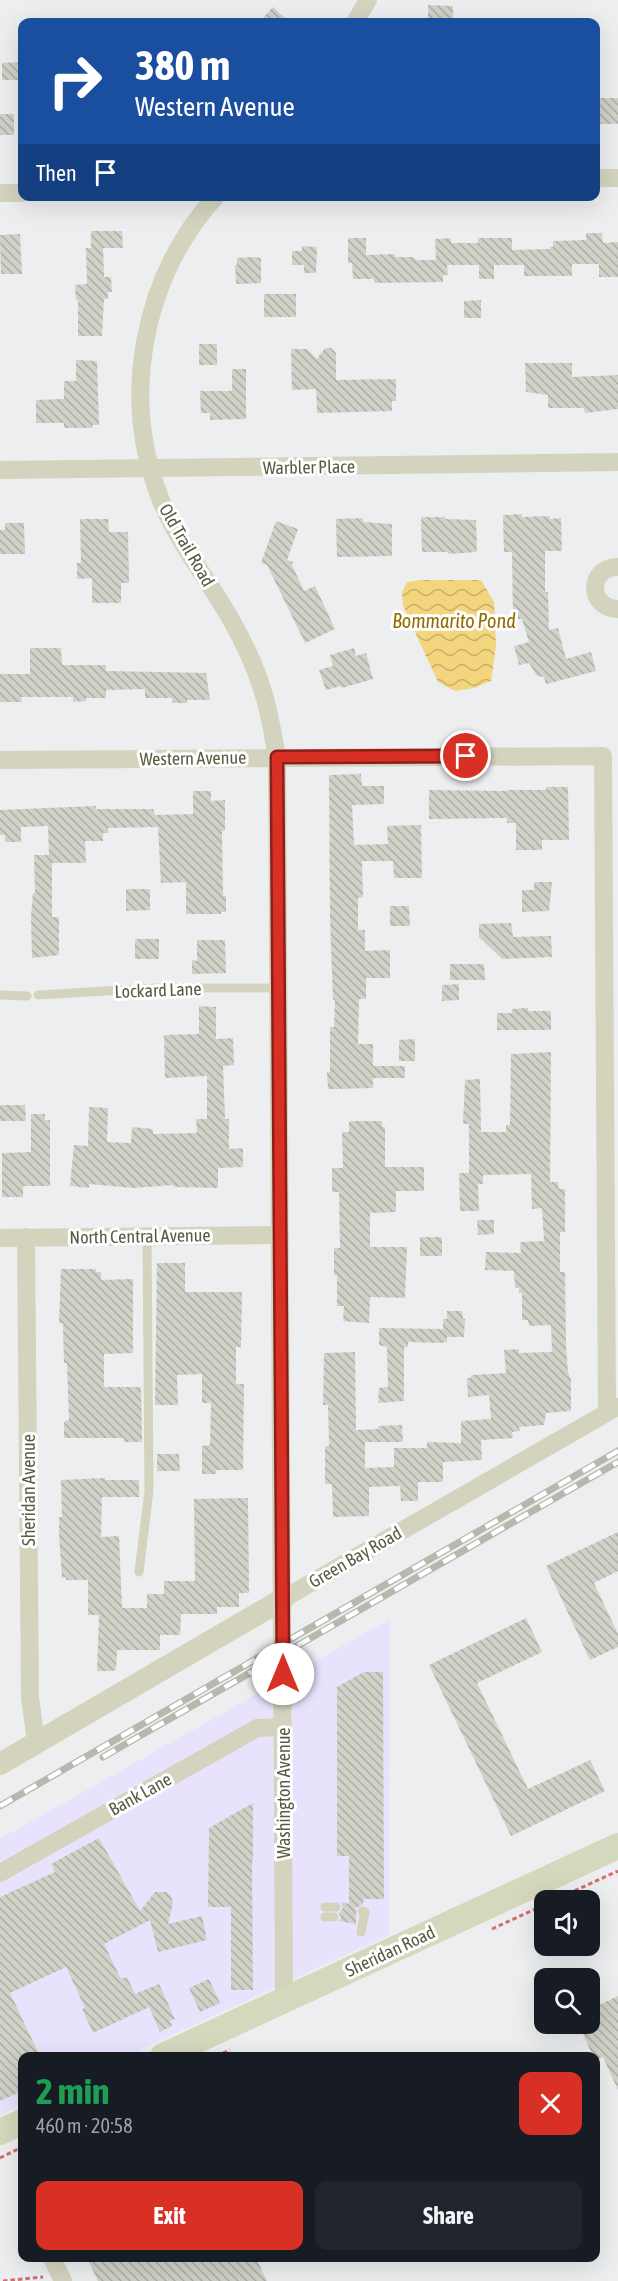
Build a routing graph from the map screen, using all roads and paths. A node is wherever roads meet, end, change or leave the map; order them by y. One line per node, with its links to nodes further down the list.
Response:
1 (368, 0): 2 (street)
2 (357, 18)
3 (600, 178): 4 (street)
4 (618, 178)
5 (0, 193): 6 (street)
6 (18, 193)
7 (212, 201): 9 (street, Old Trail Road)
8 (618, 462): 9 (street, Warbler Place)
9 (151, 468): 10 (street, Warbler Place); 13 (street, Old Trail Road)
10 (0, 470)
11 (618, 567): 12 (street)
12 (618, 609)
13 (277, 757): 14 (street, Western Avenue); 15 (street, Washington Avenue); 23 (street, Western Avenue)
14 (0, 760)
15 (279, 988): 16 (lane, Lockard Lane); 19 (street, Washington Avenue)
16 (38, 995)
17 (0, 996): 18 (lane)
18 (27, 996)
19 (280, 1234): 20 (street, North Central Avenue); 25 (street, Washington Avenue)
20 (147, 1236): 21 (street, North Central Avenue); 24 (lane)
21 (26, 1237): 22 (street, North Central Avenue); 27 (street, Sheridan Avenue)
22 (0, 1238)
23 (613, 1409): 25 (street, Green Bay Road)
24 (139, 1572)
25 (283, 1599): 26 (street, Washington Avenue); 27 (street, Green Bay Road)
26 (283, 1727): 31 (street, Bank Lane); 35 (street, Washington Avenue)
27 (36, 1742): 28 (street, Green Bay Road)
28 (0, 1764)
29 (618, 1846): 35 (main road, Sheridan Road)
30 (618, 1871): 32 (path)
31 (0, 1873)
32 (576, 1890)
33 (363, 1911): 34 (lane)
34 (362, 1925)
35 (284, 2000): 36 (main road, Sheridan Road)
36 (172, 2052)
37 (18, 2124): 38 (main road)
38 (0, 2132)
39 (18, 2149): 40 (path)
40 (0, 2158)
41 (53, 2273): 42 (path)
42 (15, 2280): 43 (path)
43 (3, 2281)

